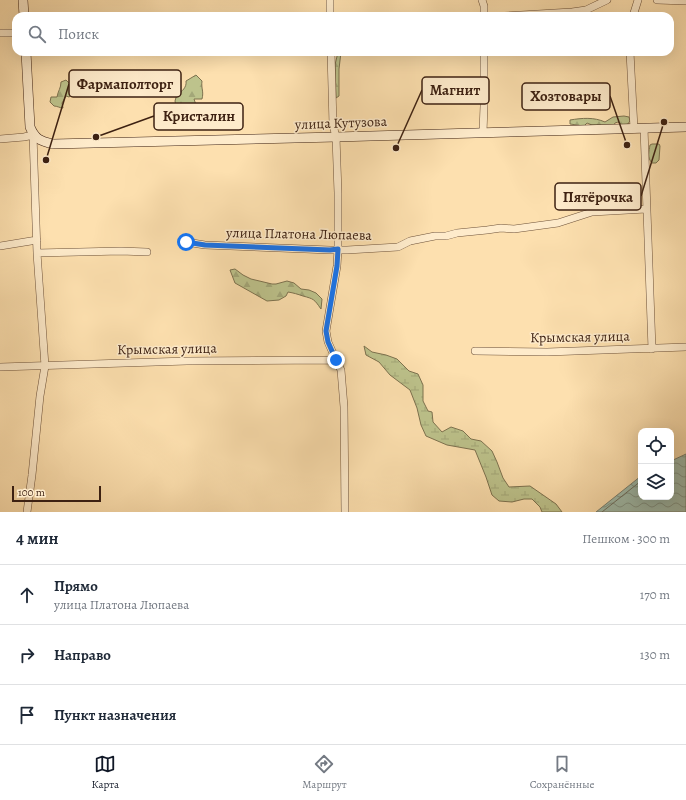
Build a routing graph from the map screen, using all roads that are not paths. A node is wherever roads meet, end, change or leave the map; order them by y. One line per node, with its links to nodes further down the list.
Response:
1 (23, 0): 8 (street)
2 (330, 0): 9 (street)
3 (482, 0): 10 (street)
4 (607, 0): 11 (street)
5 (638, 0): 12 (street)
6 (656, 0): 7 (street)
7 (686, 1)
8 (24, 12)
9 (330, 12)
10 (484, 12)
11 (572, 12)
12 (634, 12)
13 (12, 32): 14 (street)
14 (0, 33)
15 (26, 56): 23 (street)
16 (331, 56): 24 (street)
17 (484, 56): 22 (street)
18 (630, 56): 21 (street)
19 (686, 127): 20 (street, улица Кутузова)
20 (644, 128): 21 (street, улица Кутузова); 26 (street)
21 (634, 129): 22 (street, улица Кутузова)
22 (483, 132): 24 (street, улица Кутузова)
23 (33, 135): 24 (street, улица Кутузова); 25 (street); 27 (street)
24 (336, 137): 30 (street)
25 (0, 139)
26 (646, 208): 30 (street, улица Платона Люпаева); 34 (street)
27 (37, 240): 29 (street); 32 (street)
28 (186, 242): 30 (street, улица Платона Люпаева)
29 (0, 246)
30 (338, 249): 36 (street)
31 (147, 252): 32 (street)
32 (37, 253): 37 (street)
33 (686, 347): 34 (street, Крымская улица)
34 (652, 349): 35 (street, Крымская улица)
35 (475, 351)
36 (336, 360): 37 (street, Крымская улица); 40 (street)
37 (45, 366): 38 (street, Крымская улица); 39 (street)
38 (0, 367)
39 (27, 512)
40 (345, 512)

